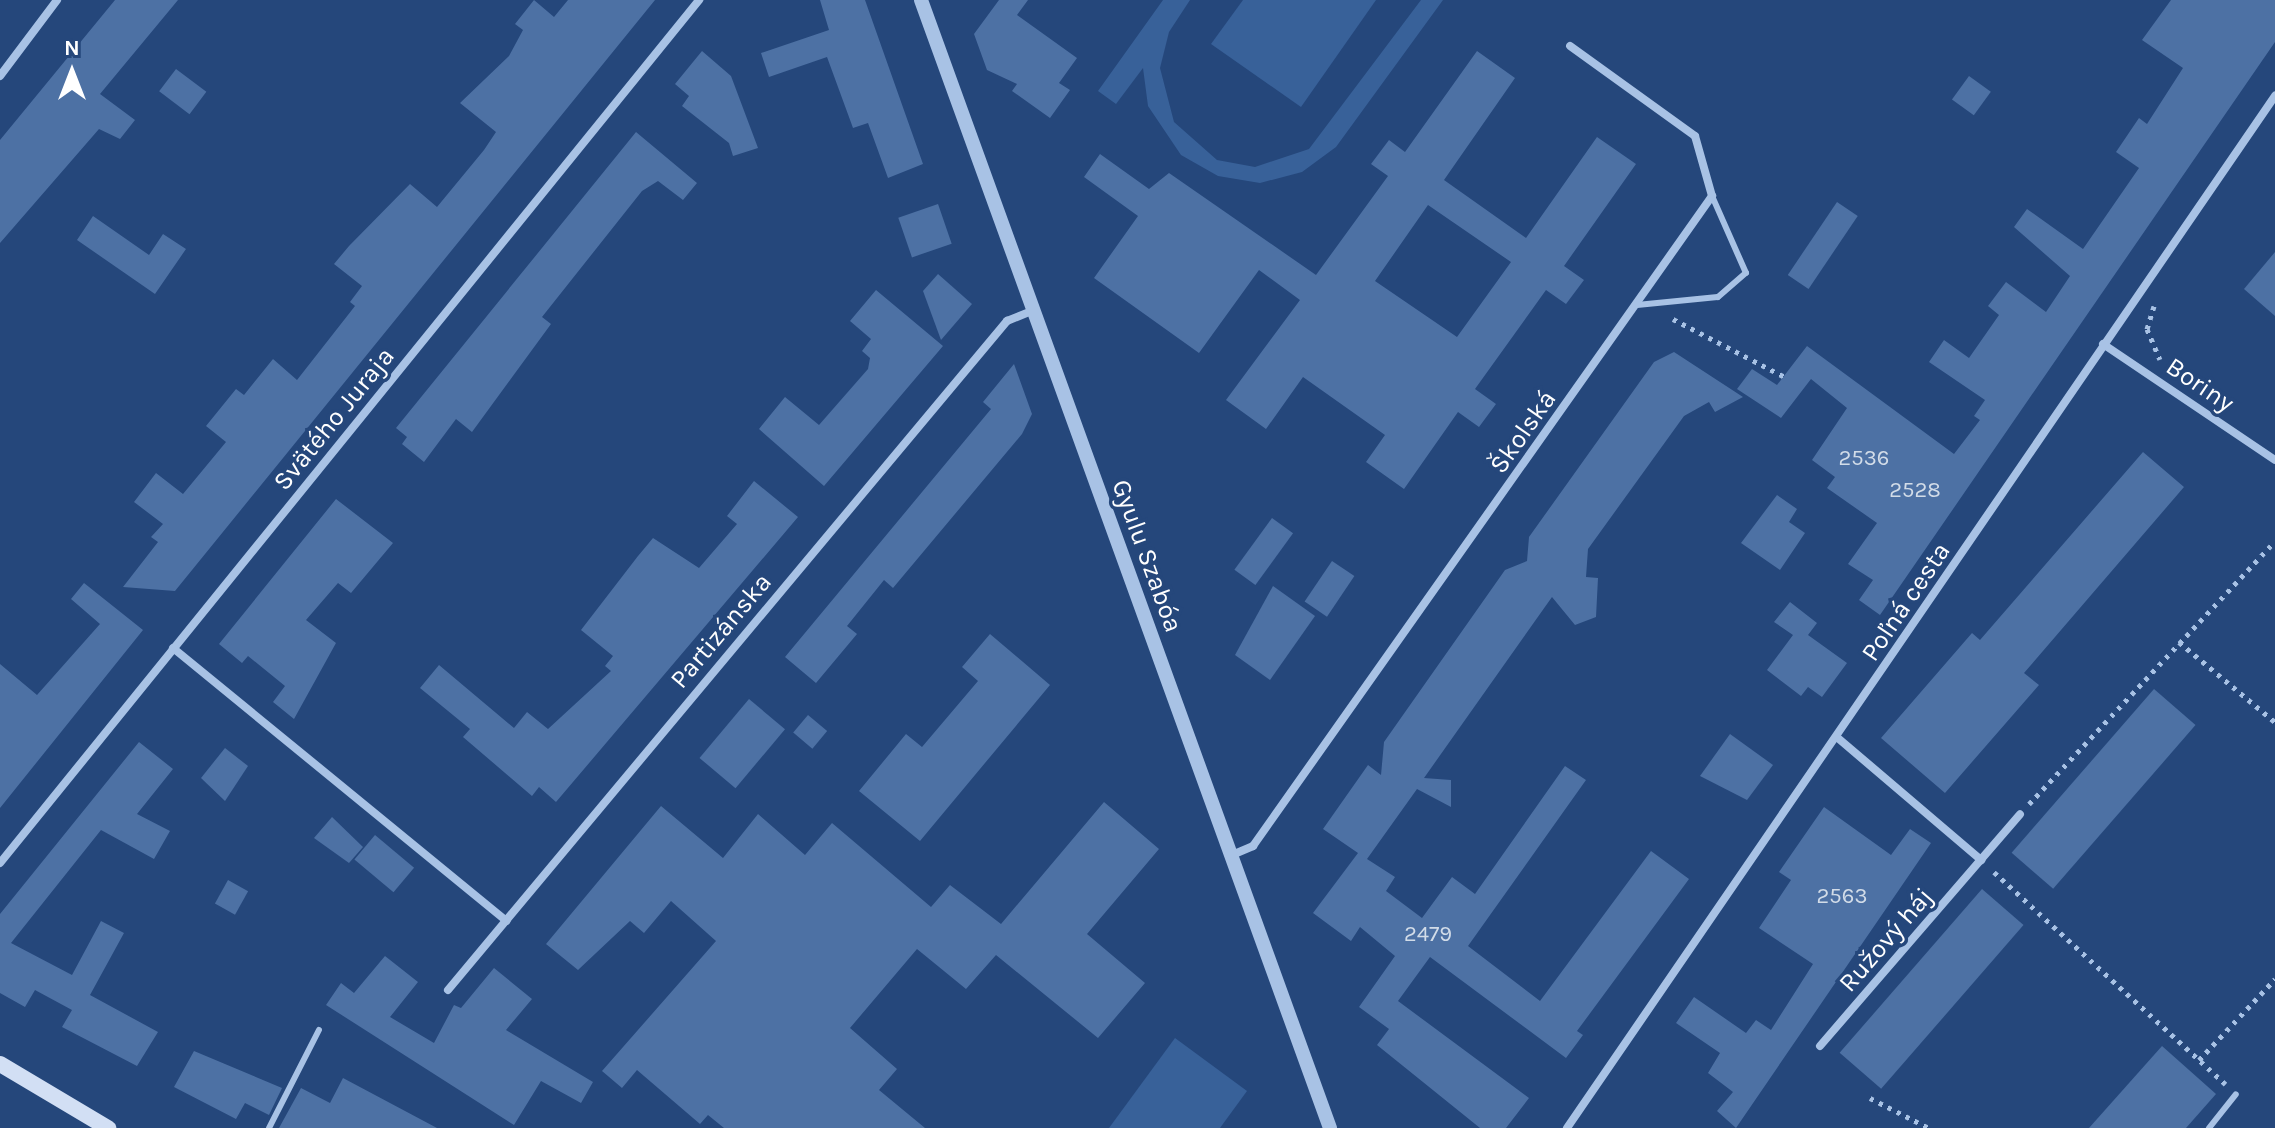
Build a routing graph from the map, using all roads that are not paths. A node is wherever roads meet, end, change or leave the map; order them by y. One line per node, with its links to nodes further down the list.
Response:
1 (57, 0): 5 (street)
2 (699, 0): 12 (street, Svätého Juraja)
3 (921, 0): 9 (street, Gyulu Szabóa)
4 (1570, 46): 7 (street)
5 (0, 76)
6 (2275, 96): 10 (street, Poľná cesta)
7 (1712, 196): 8 (street, Školská); 8 (lane)
8 (1637, 305): 15 (street, Školská)
9 (1035, 309): 15 (street, Gyulu Szabóa); 18 (street, Partizánska)
10 (2103, 344): 11 (street, Boriny); 13 (street, Poľná cesta)
11 (2275, 460)
12 (173, 648): 17 (street, Svätého Juraja); 18 (street)
13 (1839, 739): 16 (street); 27 (street, Poľná cesta)
14 (2020, 814): 16 (street, Ružový háj)
15 (1232, 855): 26 (street, Gyulu Szabóa)
16 (1981, 860): 21 (street, Ružový háj)
17 (0, 863)
18 (506, 921): 19 (street, Partizánska)
19 (448, 990)
20 (319, 1030): 25 (lane)
21 (1820, 1046)
22 (0, 1064): 24 (main road)
23 (2236, 1094): 28 (lane)
24 (108, 1128)
25 (269, 1128)
26 (1330, 1128)
27 (1567, 1128)
28 (2209, 1128)

